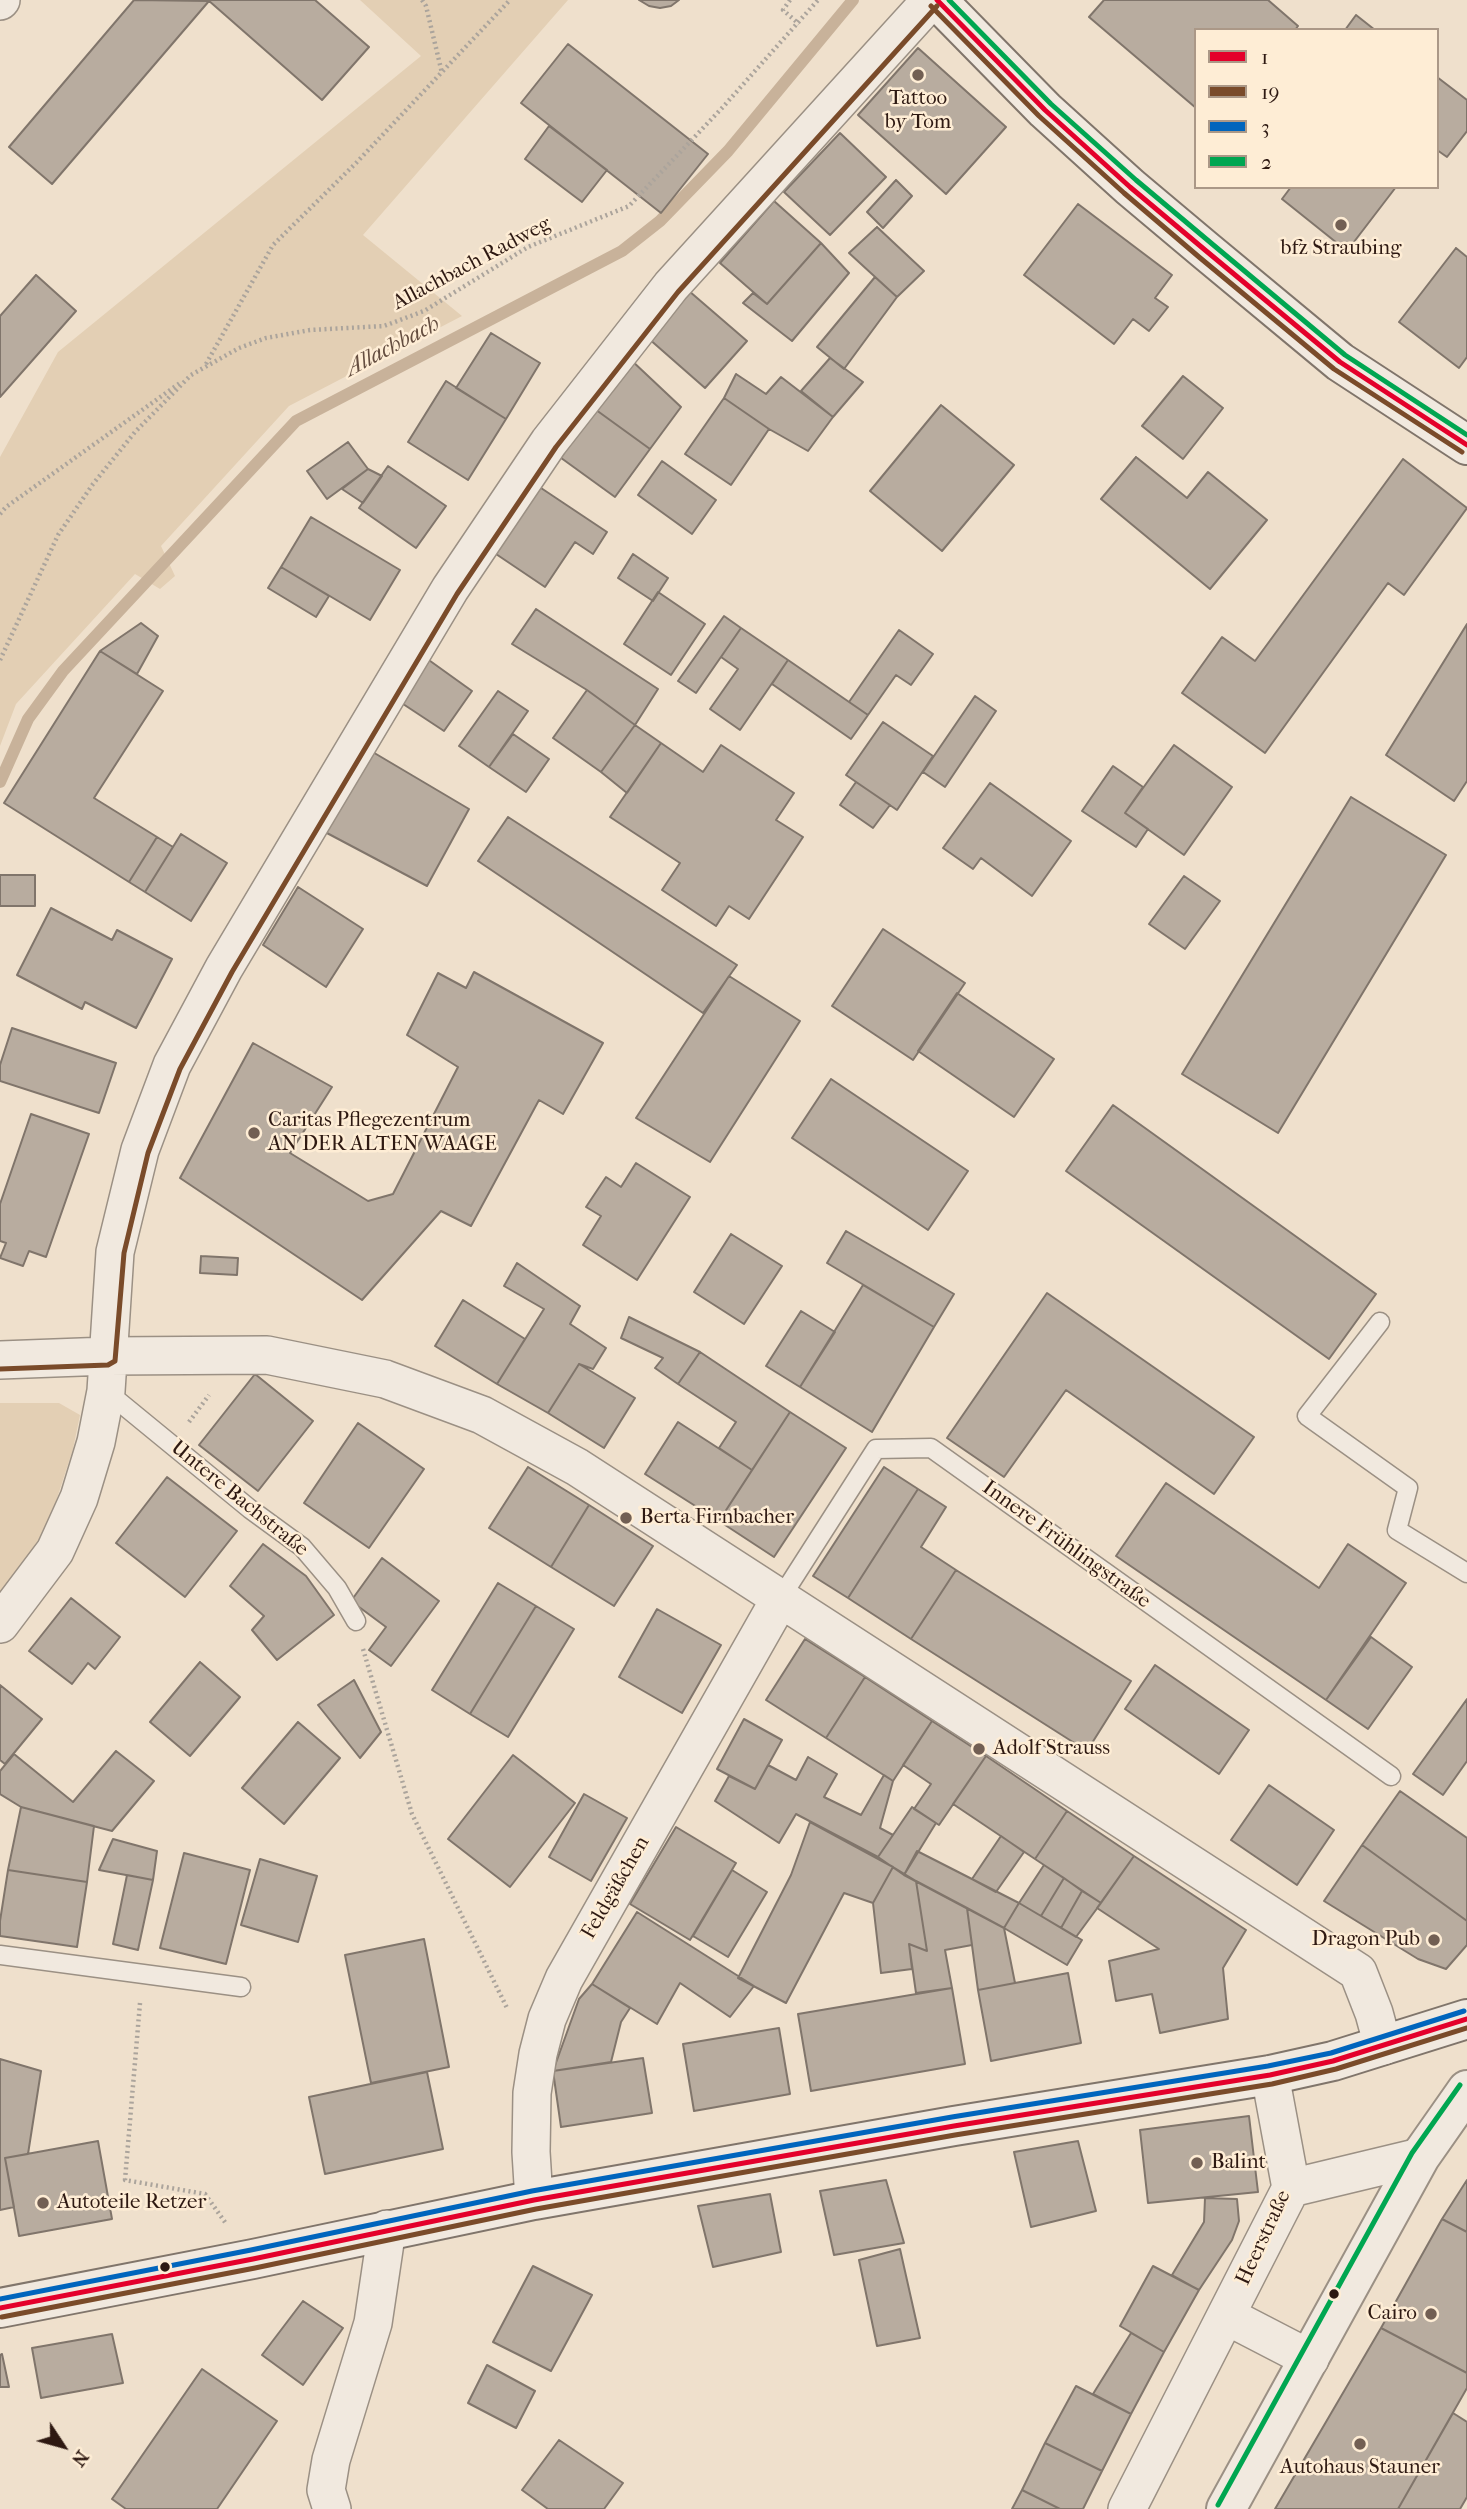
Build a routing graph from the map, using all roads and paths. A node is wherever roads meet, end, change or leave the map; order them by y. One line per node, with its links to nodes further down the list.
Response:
1 (422, 0): 8 (path)
2 (510, 0): 8 (path)
3 (790, 0): 7 (path)
4 (818, 0): 7 (path, Allachbach Radweg)
5 (931, 0): 16 (street)
6 (937, 0): 11 (main road)
7 (799, 24): 9 (path, Allachbach Radweg)
8 (443, 73): 9 (path)
9 (206, 365): 10 (path, Allachbach Radweg)
10 (191, 374): 12 (path); 14 (path, Allachbach Radweg)
11 (1467, 445)
12 (3, 506): 13 (path)
13 (0, 514)
14 (0, 660)
15 (1380, 1322): 21 (lane)
16 (108, 1356): 17 (street); 19 (street); 22 (street)
17 (4, 1360)
18 (214, 1390): 20 (path)
19 (106, 1391): 20 (lane, Untere Bachstraße); 24 (street)
20 (172, 1445): 23 (lane, Untere Bachstraße)
21 (1467, 1573)
22 (780, 1599): 25 (lane, Innere Frühlingstraße); 31 (street); 37 (street, Feldgäßchen)
23 (356, 1621): 29 (path)
24 (0, 1624)
25 (1391, 1776)
26 (0, 1955): 27 (lane)
27 (143, 1974): 28 (lane); 36 (path)
28 (241, 1987)
29 (510, 2014)
30 (1467, 2019): 31 (main road)
31 (1383, 2046): 32 (main road)
32 (1270, 2075): 35 (street, Heerstraße); 37 (main road)
33 (1467, 2090): 34 (main road)
34 (1420, 2157): 35 (street); 41 (main road)
35 (1291, 2188): 40 (street, Heerstraße)
36 (205, 2194)
37 (534, 2200): 38 (main road)
38 (387, 2230): 39 (main road); 42 (street)
39 (0, 2308)
40 (1227, 2316): 41 (street); 43 (street, Heerstraße)
41 (1310, 2359): 44 (main road)
42 (332, 2509)
43 (1127, 2509)
44 (1226, 2509)

